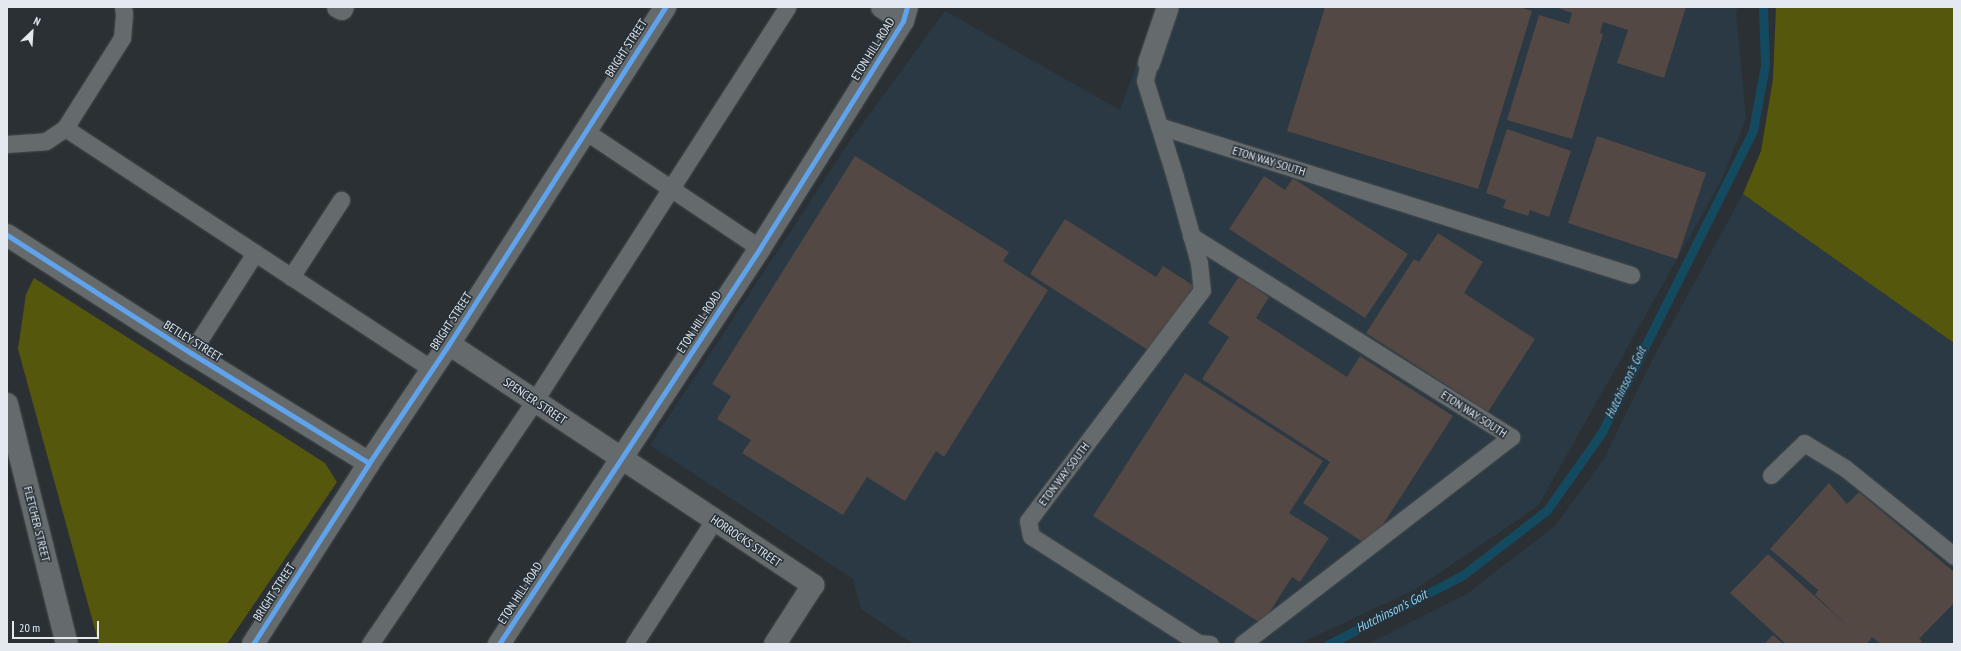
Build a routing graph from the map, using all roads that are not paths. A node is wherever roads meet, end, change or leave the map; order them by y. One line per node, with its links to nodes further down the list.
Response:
1 (123, 7): 11 (lane)
2 (338, 7): 3 (street)
3 (343, 7)
4 (665, 7): 12 (street, BRIGHT STREET)
5 (787, 7): 14 (lane)
6 (882, 7): 8 (street)
7 (1168, 7): 9 (street, ETON WAY SOUTH)
8 (905, 14): 18 (street, ETON HILL ROAD)
9 (1149, 63): 10 (lane, ETON WAY SOUTH)
10 (1159, 126): 17 (lane, ETON WAY SOUTH); 20 (lane, ETON WAY SOUTH)
11 (65, 128): 13 (lane); 19 (lane)
12 (585, 131): 14 (lane); 22 (street, BRIGHT STREET)
13 (7, 144)
14 (671, 188): 18 (lane); 25 (lane)
15 (341, 200): 21 (lane)
16 (7, 235): 23 (street, BETLEY STREET)
17 (1191, 236): 38 (lane, ETON WAY SOUTH); 39 (lane, ETON WAY SOUTH)
18 (760, 248): 27 (street, ETON HILL ROAD)
19 (255, 253): 21 (lane); 23 (lane)
20 (1631, 275)
21 (291, 277): 24 (lane)
22 (449, 344): 24 (street, BRIGHT STREET); 25 (street, SPENCER STREET)
23 (191, 352): 28 (street, BETLEY STREET)
24 (432, 369): 28 (street, BRIGHT STREET)
25 (534, 400): 27 (street, SPENCER STREET); 34 (lane)
26 (7, 404): 32 (street, FLETCHER STREET)
27 (621, 458): 30 (street, HORROCKS STREET); 35 (street, ETON HILL ROAD)
28 (369, 463): 33 (street, BRIGHT STREET)
29 (1771, 475): 31 (lane)
30 (715, 519): 36 (lane); 37 (street, HORROCKS STREET)
31 (1954, 556)
32 (67, 644)
33 (253, 644)
34 (370, 644)
35 (499, 644)
36 (634, 644)
37 (775, 644)
38 (1210, 644)
39 (1242, 644)

